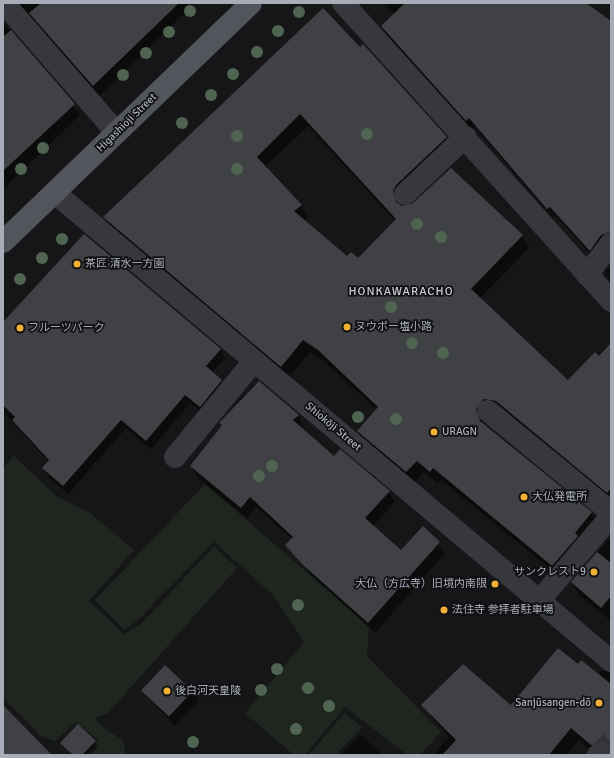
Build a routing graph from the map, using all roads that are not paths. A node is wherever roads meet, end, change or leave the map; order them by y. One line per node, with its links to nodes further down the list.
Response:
1 (4, 3): 4 (street)
2 (251, 3): 4 (main road, Higashioji Street)
3 (343, 3): 5 (street)
4 (116, 133): 6 (main road, Higashioji Street)
5 (465, 137): 7 (street); 10 (street)
6 (55, 193): 8 (main road, Higashioji Street); 12 (street, Shiokōji Street)
7 (405, 194)
8 (3, 242)
9 (611, 243): 10 (street)
10 (587, 275): 11 (street)
11 (611, 301)
12 (254, 361): 14 (street); 17 (street, Shiokōji Street)
13 (488, 411): 15 (street)
14 (175, 457)
15 (611, 512)
16 (611, 516): 17 (street)
17 (539, 601): 18 (street, Shiokōji Street)
18 (611, 661)

